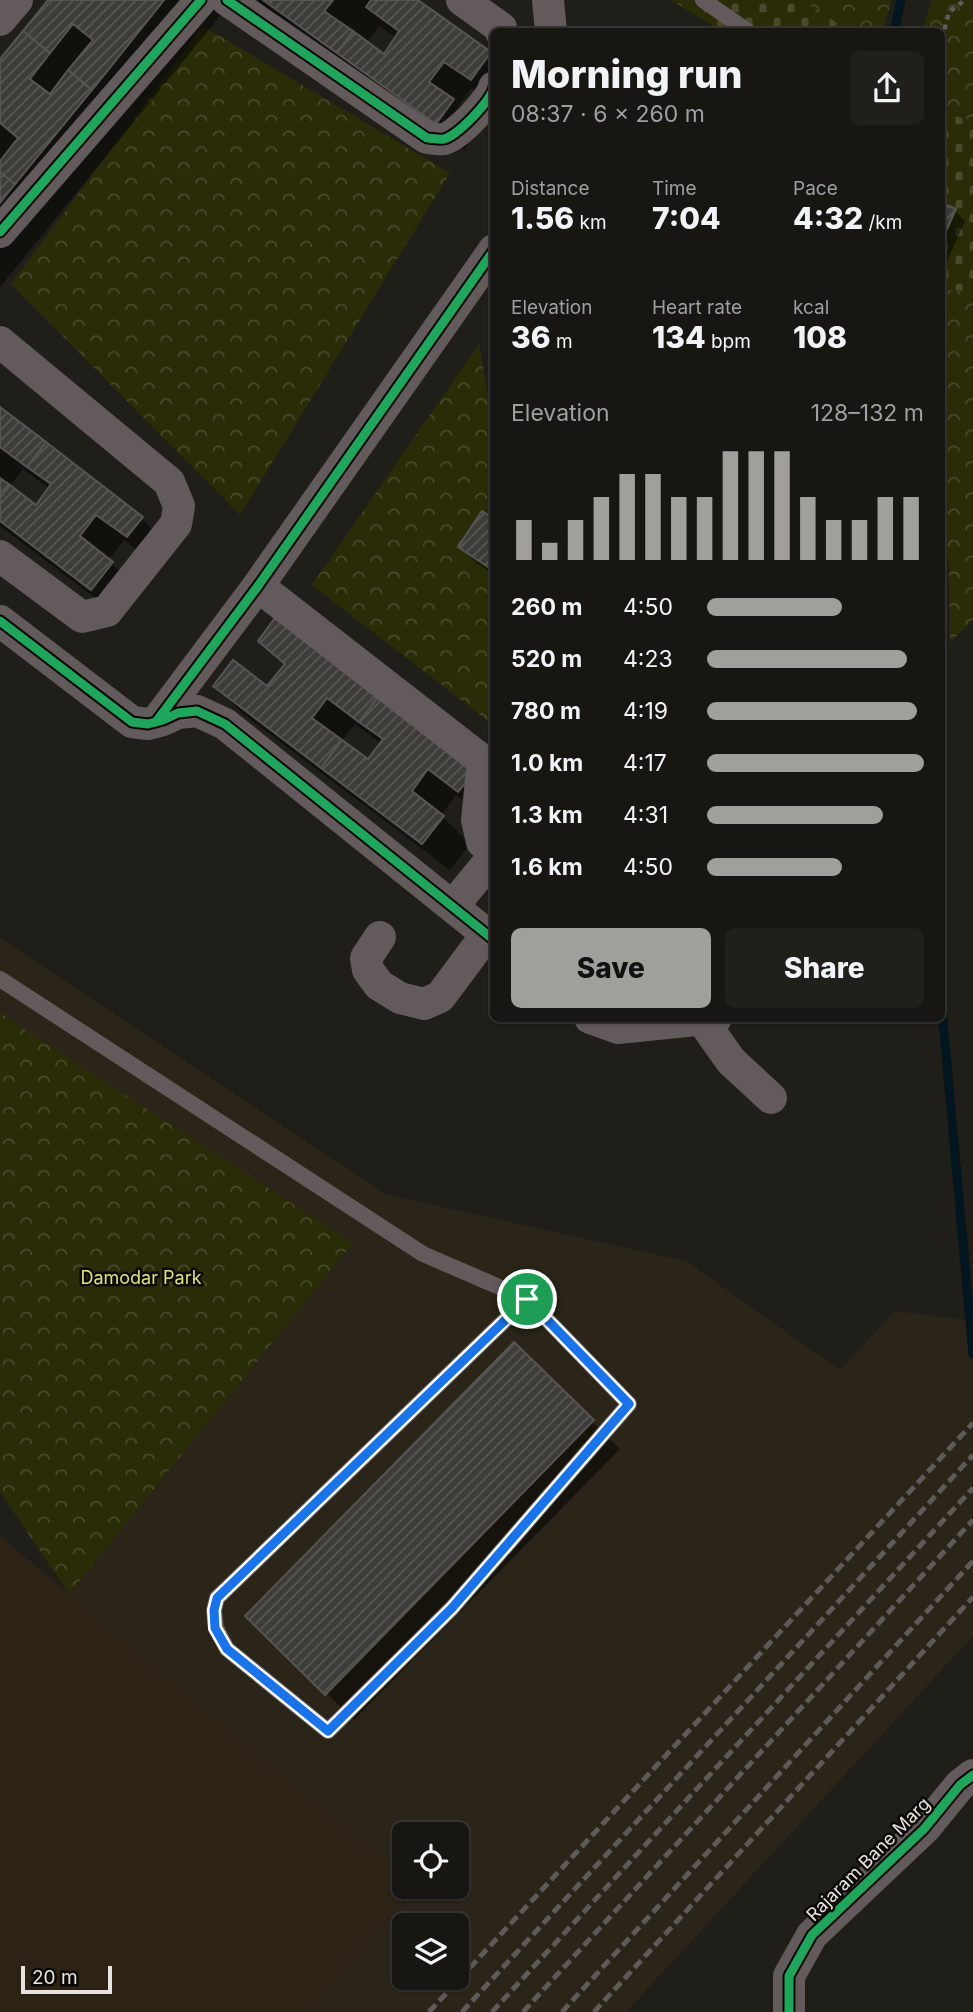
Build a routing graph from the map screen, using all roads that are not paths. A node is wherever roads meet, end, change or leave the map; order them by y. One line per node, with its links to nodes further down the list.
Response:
1 (16, 0): 7 (street)
2 (201, 0): 12 (street)
3 (227, 0): 11 (street)
4 (463, 0): 8 (street)
5 (548, 0): 9 (street)
6 (704, 0): 10 (lane)
7 (0, 20)
8 (501, 28)
9 (551, 28)
10 (743, 28)
11 (490, 96)
12 (0, 232)
13 (490, 256): 16 (street)
14 (0, 342): 15 (street)
15 (0, 556)
16 (258, 586): 18 (street); 19 (street)
17 (0, 621): 18 (street)
18 (156, 722): 21 (street)
19 (490, 848)
20 (490, 861): 21 (street)
21 (453, 906): 23 (street)
22 (380, 937): 23 (street)
23 (490, 937)
24 (0, 979): 29 (lane)
25 (601, 1022): 26 (street)
26 (679, 1022)
27 (710, 1022): 28 (street)
28 (771, 1098)
29 (527, 1299): 29 (lane)
30 (973, 1775): 31 (street, Rajaram Bane Marg)
31 (789, 2012)

